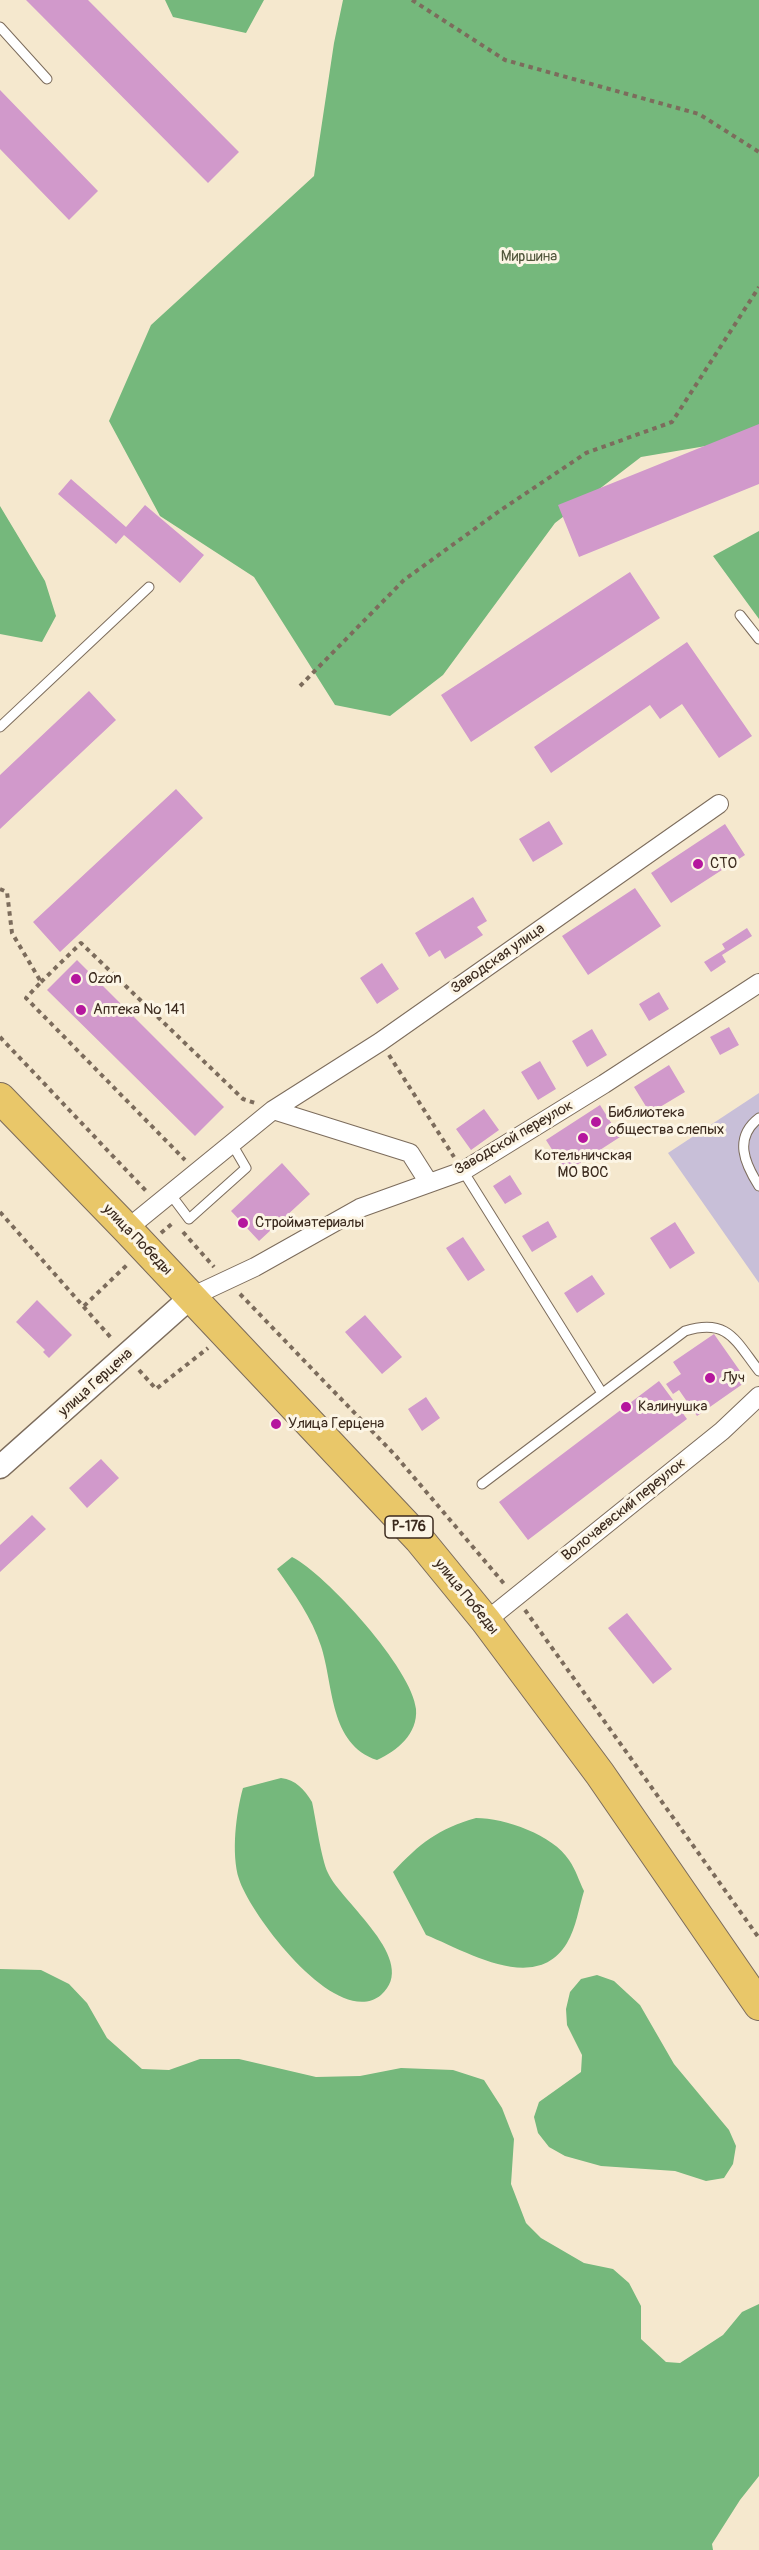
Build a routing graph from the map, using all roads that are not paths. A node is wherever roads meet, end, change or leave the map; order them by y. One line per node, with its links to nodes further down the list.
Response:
1 (0, 27): 2 (lane)
2 (47, 79)
3 (149, 587): 6 (lane)
4 (741, 615): 5 (lane)
5 (759, 639)
6 (0, 727)
7 (719, 804): 10 (street, Заводская улица)
8 (759, 983): 13 (street, Заводской переулок)
9 (0, 1098): 17 (highway, улица Победы / Р-176)
10 (273, 1110): 12 (street, Заводская улица); 14 (street)
11 (759, 1118): 15 (lane)
12 (232, 1144): 16 (street, Заводская улица); 16 (lane)
13 (463, 1171): 14 (street, Заводской переулок); 20 (lane)
14 (429, 1183): 18 (street, Заводской переулок)
15 (759, 1186)
16 (165, 1200): 17 (street, Заводская улица)
17 (127, 1229): 18 (highway, улица Победы / Р-176)
18 (191, 1297): 22 (street, улица Герцена); 24 (highway, улица Победы / Р-176)
19 (759, 1371): 20 (lane)
20 (602, 1393): 23 (lane)
21 (759, 1396): 24 (street, Волочаевский переулок)
22 (0, 1467)
23 (482, 1484)
24 (486, 1621): 25 (highway, улица Победы / Р-176)
25 (759, 2005)

